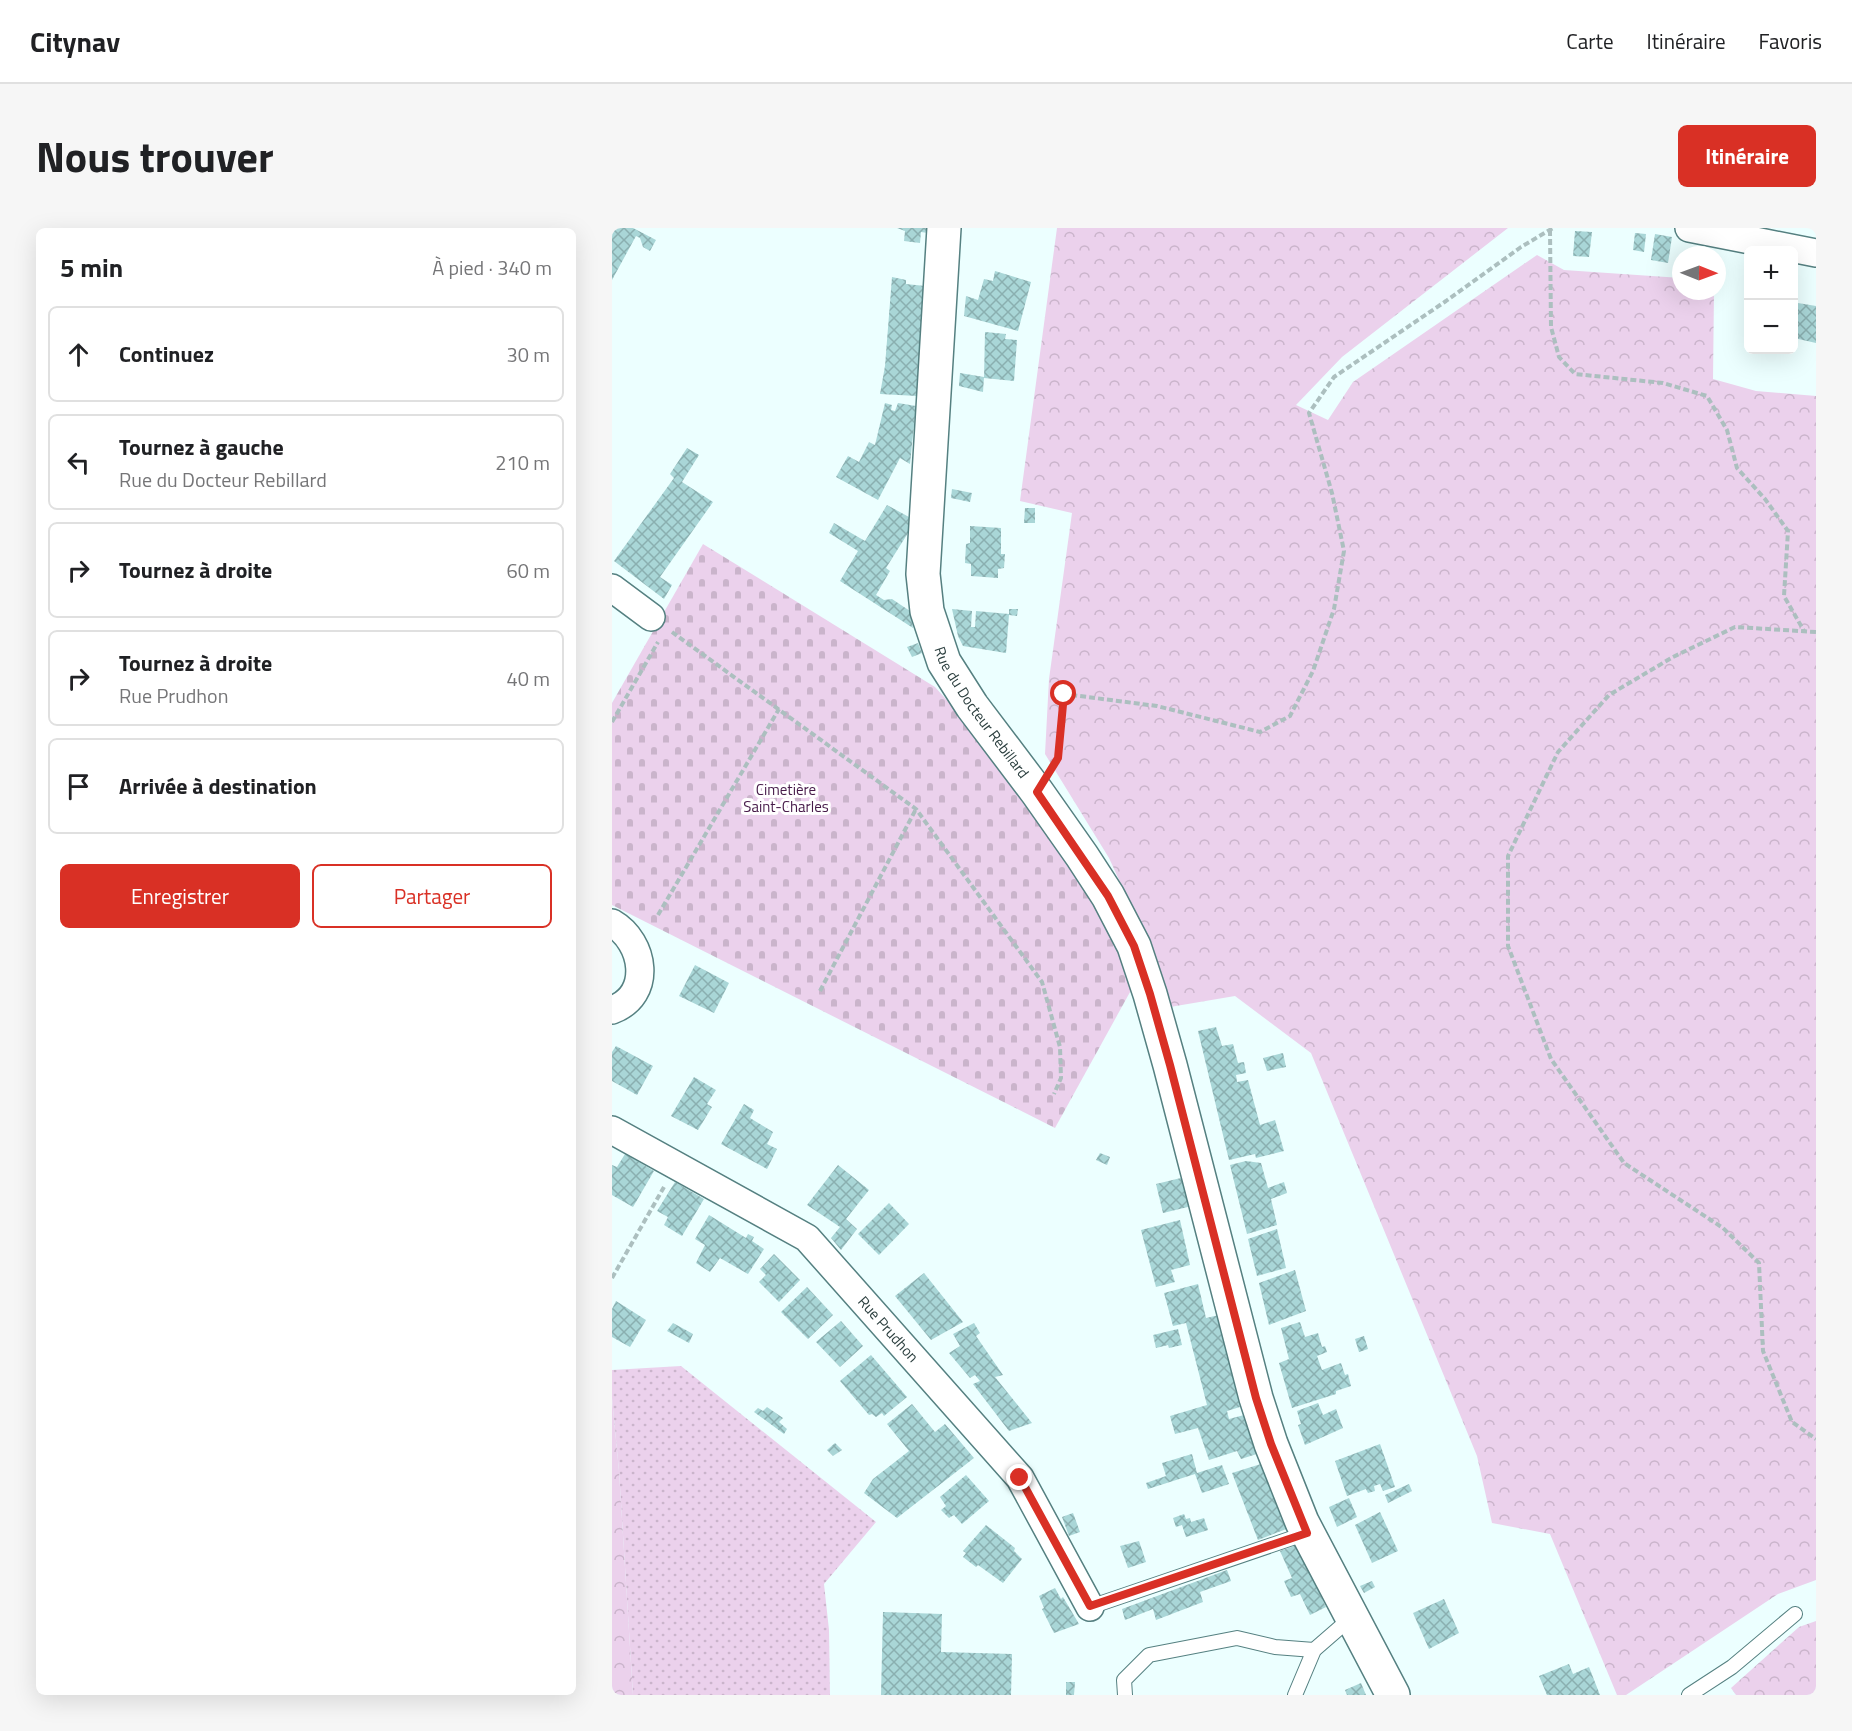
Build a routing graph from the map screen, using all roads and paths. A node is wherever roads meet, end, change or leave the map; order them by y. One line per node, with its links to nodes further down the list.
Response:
1 (944, 228): 11 (main road, Rue du Docteur Rebillard)
2 (1689, 228): 4 (street)
3 (1552, 229): 7 (path); 11 (path)
4 (1816, 253)
5 (612, 588): 6 (street)
6 (658, 622): 9 (path); 10 (path)
7 (1804, 631): 8 (path); 21 (path)
8 (1816, 632)
9 (779, 709): 12 (path); 13 (path)
10 (612, 722)
11 (1037, 792): 22 (main road, Rue du Docteur Rebillard)
12 (916, 809): 15 (path); 17 (path)
13 (658, 915)
14 (612, 923): 16 (street)
15 (820, 991)
16 (612, 1010)
17 (1054, 1094)
18 (612, 1130): 19 (street, Rue Prudhon)
19 (676, 1165): 20 (path); 23 (street, Rue Prudhon)
20 (612, 1278)
21 (1816, 1439)
22 (1307, 1533): 23 (lane); 25 (main road, Rue du Docteur Rebillard)
23 (1090, 1606)
24 (1795, 1614): 30 (lane)
25 (1352, 1617): 26 (lane); 29 (main road, Rue du Docteur Rebillard)
26 (1314, 1650): 27 (lane); 28 (lane)
27 (1125, 1695)
28 (1295, 1695)
29 (1393, 1695)
30 (1689, 1695)

